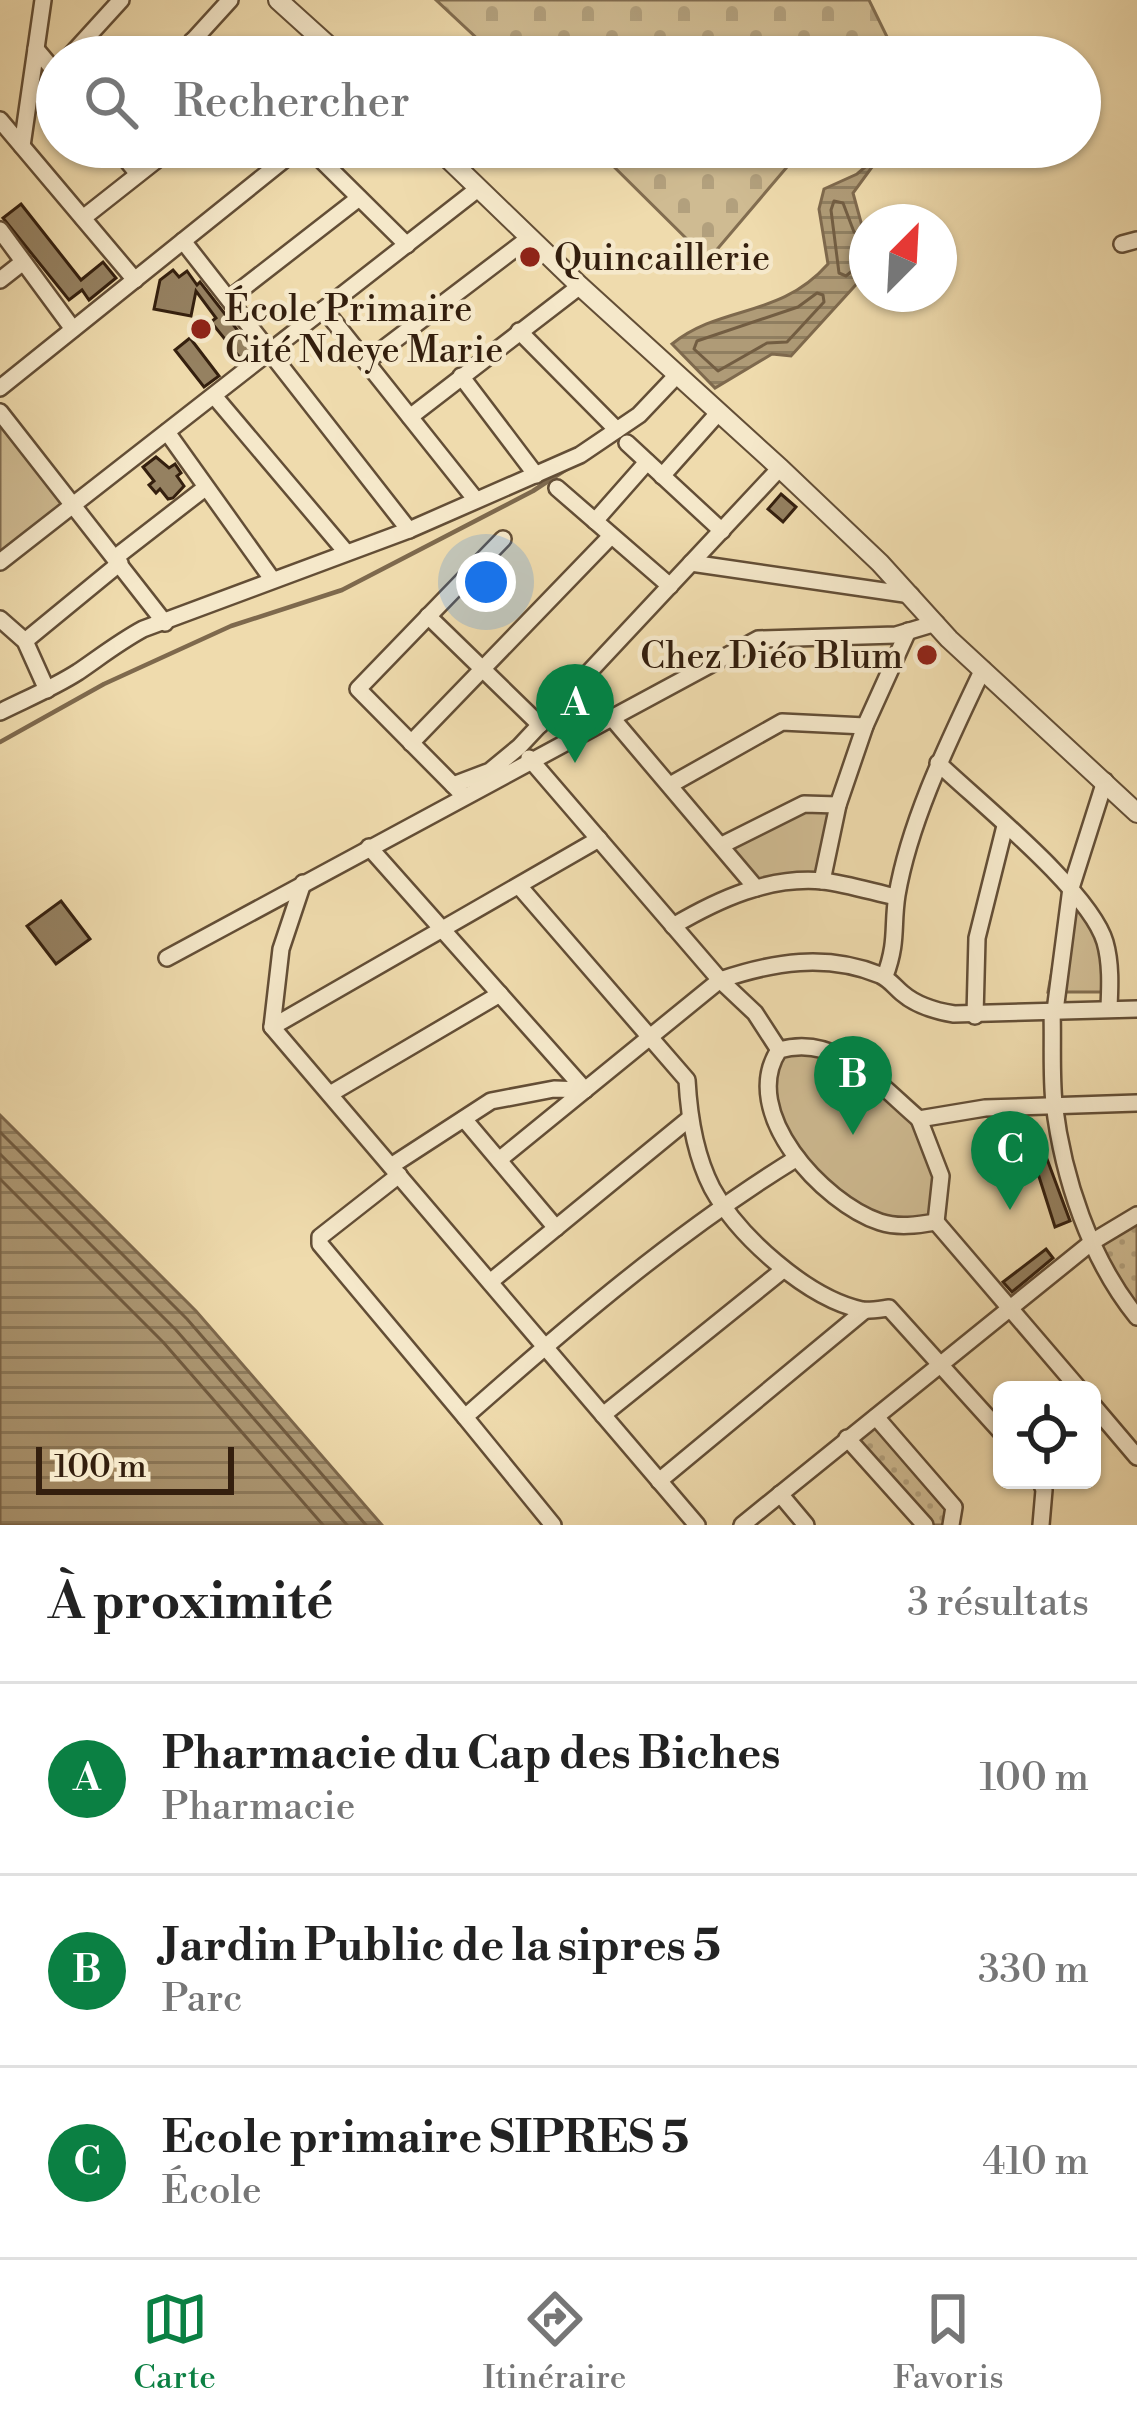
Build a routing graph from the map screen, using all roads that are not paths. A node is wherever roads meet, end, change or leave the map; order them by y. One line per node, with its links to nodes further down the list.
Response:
1 (43, 0): 5 (street)
2 (122, 0): 6 (street)
3 (230, 0): 7 (street)
4 (278, 0): 8 (street)
5 (38, 36)
6 (88, 36)
7 (198, 36)
8 (317, 36)
9 (36, 49): 11 (street)
10 (0, 120): 11 (street)
11 (22, 146): 12 (street)
12 (36, 163)
13 (41, 168): 22 (street)
14 (134, 168): 19 (street)
15 (147, 168): 19 (street)
16 (277, 168): 25 (street)
17 (327, 168): 21 (street)
18 (458, 168): 20 (street)
19 (139, 174): 22 (street)
20 (479, 188): 24 (street); 26 (street)
21 (359, 197): 26 (street); 31 (street)
22 (83, 218): 29 (street)
23 (0, 230): 27 (street)
24 (529, 238): 30 (street); 36 (street)
25 (183, 241): 29 (street); 31 (street)
26 (407, 245): 32 (street)
27 (23, 262): 28 (street); 33 (street)
28 (0, 280)
29 (135, 280): 33 (street)
30 (580, 286): 34 (street); 37 (street)
31 (230, 299): 35 (street)
32 (324, 309): 35 (street); 36 (street)
33 (73, 329): 39 (street)
34 (519, 331): 38 (street); 45 (street)
35 (272, 352): 40 (street); 55 (street)
36 (366, 362): 43 (street)
37 (677, 375): 42 (street); 45 (street)
38 (461, 376): 43 (street); 48 (street)
39 (0, 388)
40 (215, 397): 44 (street); 59 (street)
41 (0, 412): 53 (street)
42 (719, 412): 47 (street); 49 (street)
43 (410, 417): 52 (street)
44 (167, 433): 50 (street); 53 (street)
45 (622, 437): 46 (street); 48 (street)
46 (647, 462): 49 (street); 54 (street)
47 (780, 468): 56 (street); 65 (street)
48 (536, 475): 52 (street)
49 (662, 476): 56 (street)
50 (205, 488): 60 (street); 63 (street)
51 (556, 488): 54 (street)
52 (476, 500): 55 (street)
53 (71, 506): 60 (street); 61 (street)
54 (595, 521): 57 (street)
55 (409, 530): 59 (street)
56 (722, 531): 62 (street)
57 (611, 536): 64 (street); 72 (street)
58 (503, 539): 66 (street)
59 (346, 552): 63 (street)
60 (118, 560): 68 (street); 71 (street)
61 (0, 562)
62 (691, 563): 64 (street); 65 (street)
63 (272, 579): 68 (street)
64 (670, 586): 77 (street)
65 (910, 595): 69 (street)
66 (428, 616): 72 (street); 79 (street)
67 (0, 620): 71 (street)
68 (165, 623): 74 (street)
69 (935, 623): 70 (street); 73 (street)
70 (908, 632): 76 (street); 78 (street)
71 (25, 641): 74 (street)
72 (482, 669): 77 (street); 79 (street)
73 (983, 669): 82 (street); 83 (street)
74 (47, 690): 75 (street)
75 (0, 712)
76 (612, 718): 81 (street); 84 (street)
77 (540, 724): 80 (street)
78 (865, 726): 84 (street); 86 (street)
79 (411, 743): 85 (street)
80 (520, 747): 81 (street); 85 (street)
81 (533, 763): 85 (street); 89 (street)
82 (938, 763): 88 (street); 97 (street)
83 (1105, 781): 87 (street); 96 (street)
84 (670, 785): 90 (street)
85 (459, 791): 91 (street)
86 (838, 805): 90 (street); 92 (street)
87 (1137, 813)
88 (1005, 826): 96 (street); 107 (street)
89 (599, 839): 94 (street); 98 (street)
90 (722, 845): 95 (street)
91 (369, 847): 93 (street); 99 (street)
92 (822, 881): 95 (street); 97 (street)
93 (303, 883): 100 (street); 108 (street)
94 (519, 886): 99 (street); 109 (street)
95 (756, 888): 98 (street)
96 (1071, 888): 104 (street); 106 (street)
97 (896, 897): 101 (street)
98 (674, 926): 102 (street)
99 (442, 929): 103 (street); 108 (street)
100 (167, 958)
101 (885, 976): 102 (street); 107 (street)
102 (720, 980): 109 (street); 110 (street)
103 (500, 994): 111 (street); 112 (street)
104 (1109, 1007): 105 (street); 106 (street)
105 (1137, 1009)
106 (1053, 1011): 107 (street); 114 (street)
107 (975, 1016)
108 (272, 1027): 112 (street)
109 (650, 1037): 111 (street); 115 (street)
110 (779, 1050): 117 (street); 118 (street)
111 (585, 1090): 116 (street); 119 (street)
112 (330, 1094): 120 (street)
113 (1137, 1103): 114 (street)
114 (1054, 1104): 117 (street); 125 (street)
115 (689, 1118): 121 (street); 124 (street)
116 (464, 1119): 119 (street); 120 (street)
117 (919, 1119): 123 (street)
118 (797, 1158): 121 (street); 123 (street)
119 (499, 1160): 124 (street)
120 (395, 1170): 127 (street); 136 (street)
121 (722, 1204): 126 (street); 131 (street)
122 (1137, 1215): 125 (street)
123 (936, 1222): 128 (street)
124 (556, 1228): 127 (street)
125 (1092, 1242): 128 (street); 130 (street)
126 (783, 1270): 129 (street); 134 (street)
127 (490, 1282): 131 (street)
128 (1009, 1307): 132 (street); 133 (street)
129 (864, 1311): 132 (street); 141 (street)
130 (1137, 1317)
131 (544, 1346): 134 (street); 136 (street)
132 (942, 1365): 137 (street); 138 (street)
133 (1072, 1381)
134 (603, 1415): 141 (street)
135 (1101, 1415): 140 (street)
136 (465, 1417): 144 (street)
137 (876, 1417): 139 (street); 149 (street)
138 (993, 1423)
139 (847, 1438): 143 (street); 148 (street)
140 (1137, 1457)
141 (659, 1481): 145 (street)
142 (1044, 1489): 150 (street)
143 (779, 1494): 146 (street); 147 (street)
144 (554, 1525)
145 (697, 1525)
146 (742, 1525)
147 (806, 1525)
148 (925, 1525)
149 (951, 1525)
150 (1042, 1525)

